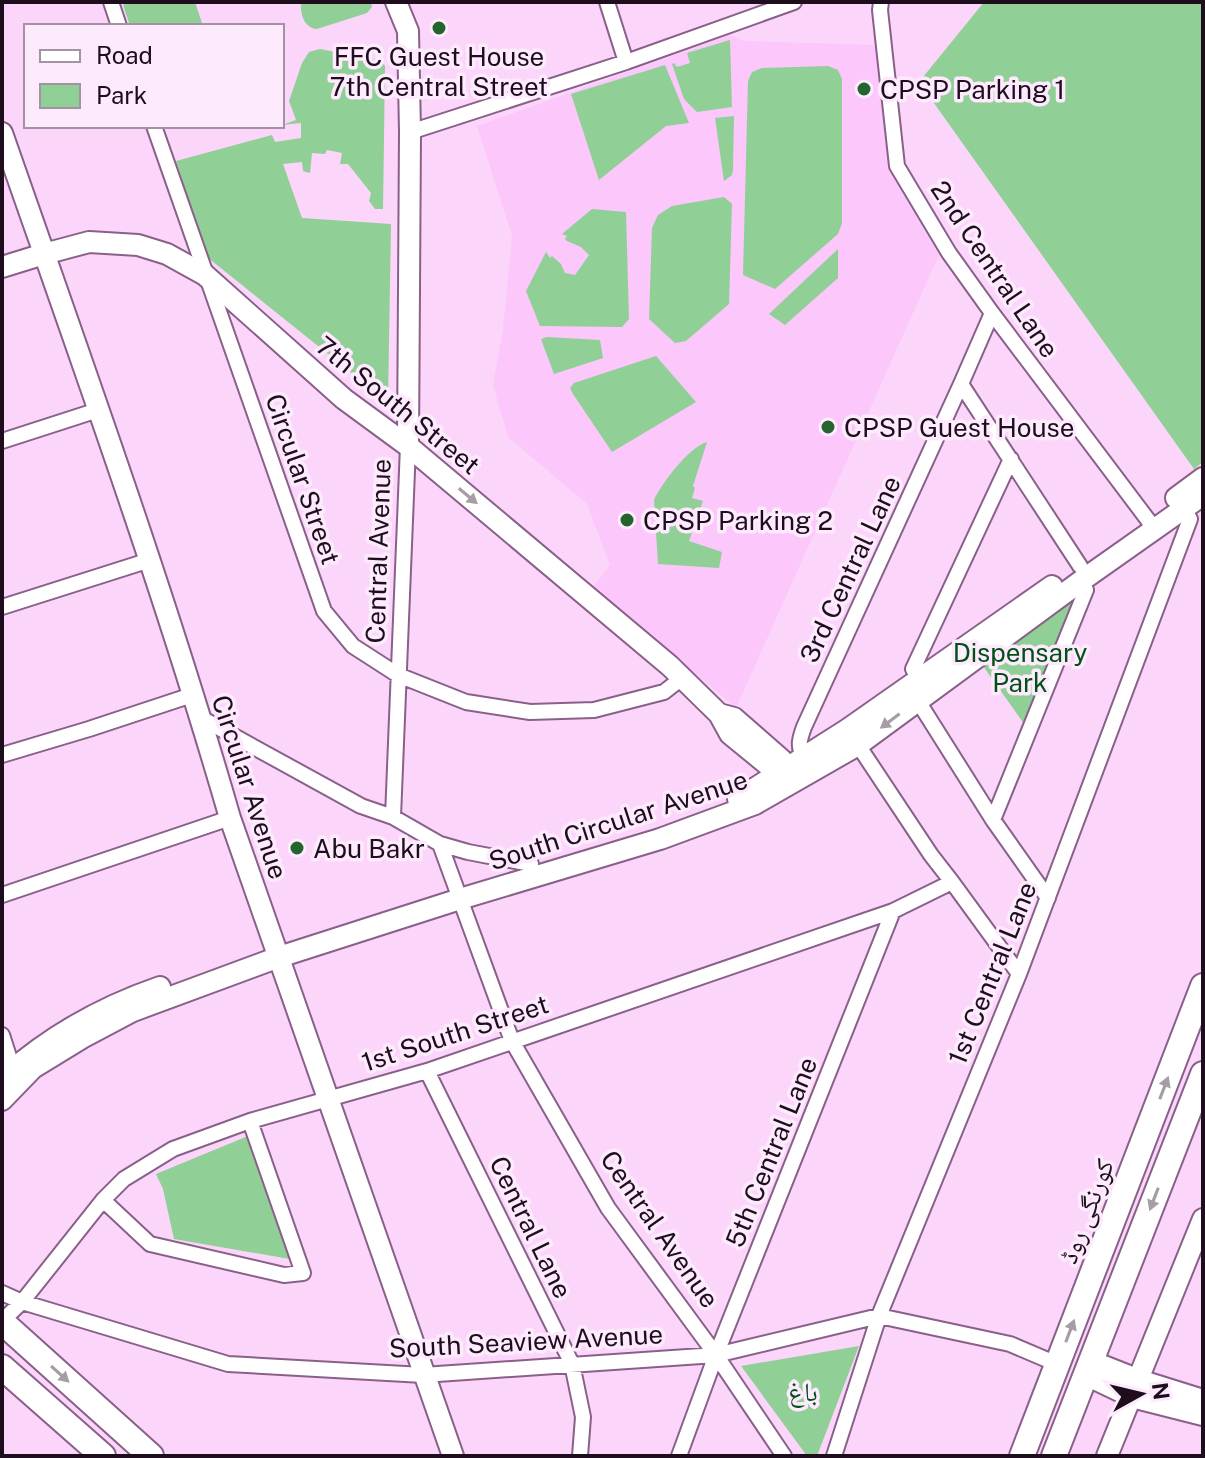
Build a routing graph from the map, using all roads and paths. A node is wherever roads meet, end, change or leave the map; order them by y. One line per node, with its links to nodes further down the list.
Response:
1 (111, 2): 7 (street)
2 (396, 2): 10 (street, Central Avenue)
3 (607, 2): 8 (street)
4 (794, 2): 6 (street)
5 (881, 2): 15 (street, 2nd Central Lane)
6 (768, 6): 8 (street)
7 (118, 24)
8 (626, 62): 10 (street)
9 (155, 128): 14 (street, Circular Street)
10 (410, 132): 19 (street, Central Avenue)
11 (2, 133): 12 (street, Circular Avenue)
12 (44, 254): 13 (street, 7th South Street); 14 (street, 7th South Street); 17 (street, Circular Avenue)
13 (2, 267)
14 (205, 275): 19 (street, 7th South Street); 28 (street, Circular Street)
15 (992, 313): 16 (street, 3rd Central Lane); 24 (street, 2nd Central Lane)
16 (961, 384): 20 (street); 36 (street, 3rd Central Lane)
17 (98, 410): 18 (street); 25 (street, Circular Avenue)
18 (2, 441)
19 (408, 446): 28 (street, Central Avenue); 29 (street, 7th South Street, one-way to 29)
20 (1011, 459): 26 (street); 30 (street)
21 (1203, 478): 24 (street, South Circular Avenue)
22 (1203, 495): 23 (street, South Circular Avenue)
23 (1184, 508): 24 (street, South Circular Avenue); 45 (street, 1st Central Lane)
24 (1150, 525): 26 (street, South Circular Avenue)
25 (150, 560): 27 (street); 31 (street, Circular Avenue)
26 (1080, 574): 30 (street, South Circular Avenue); 32 (street, South Circular Avenue); 39 (street)
27 (2, 607)
28 (398, 675): 29 (street, Circular Street); 37 (street, Central Avenue)
29 (682, 678): 36 (street, 7th South Street)
30 (920, 680): 36 (street, South Circular Avenue)
31 (192, 695): 33 (street, Circular Avenue); 35 (street)
32 (918, 701): 34 (street, South Circular Avenue, one-way to 34); 39 (street)
33 (201, 718): 37 (street); 38 (street, Circular Avenue)
34 (858, 745): 42 (street); 43 (street, South Circular Avenue)
35 (2, 755)
36 (791, 766): 41 (street, South Circular Avenue)
37 (393, 817): 40 (street)
38 (230, 818): 44 (street); 47 (street, Circular Avenue)
39 (993, 820): 45 (street)
40 (440, 844): 41 (street); 43 (street, Central Avenue)
41 (531, 864): 43 (street, South Circular Avenue)
42 (952, 882): 46 (street, 1st South Street); 48 (street)
43 (458, 893): 47 (street, South Circular Avenue); 51 (street, Central Avenue)
44 (2, 895)
45 (1048, 898): 48 (street, 1st Central Lane)
46 (893, 911): 51 (street, 1st South Street); 64 (street, 5th Central Lane)
47 (277, 952): 54 (street, South Circular Avenue); 55 (street, Circular Avenue); 56 (street, South Circular Avenue)
48 (1019, 974): 62 (street, 1st Central Lane)
49 (1203, 986): 66 (main road, کورنگی روڈ, one-way to 49)
50 (2, 1035): 54 (street)
51 (512, 1041): 52 (street, 1st South Street); 64 (street, Central Avenue)
52 (427, 1071): 55 (street, 1st South Street); 65 (street, Central Lane)
53 (1203, 1074): 68 (main road, one-way to 68)
54 (5, 1076)
55 (328, 1098): 57 (street, 1st South Street); 69 (street, Circular Avenue)
56 (2, 1100)
57 (250, 1121): 58 (street, 1st South Street); 58 (street)
58 (103, 1200): 61 (street, 1st South Street)
59 (1203, 1219): 70 (street)
60 (2, 1293): 61 (street, South Seaview Avenue)
61 (22, 1302): 63 (street); 69 (street, South Seaview Avenue)
62 (879, 1316): 64 (street, South Seaview Avenue); 66 (street, South Seaview Avenue); 79 (street, 1st Central Lane)
63 (2, 1322): 74 (main road, one-way to 74)
64 (716, 1355): 65 (street, South Seaview Avenue); 77 (street, 5th Central Lane); 78 (street, Central Avenue)
65 (572, 1364): 69 (street, South Seaview Avenue); 76 (street, Central Lane)
66 (1057, 1364): 80 (main road, کورنگی روڈ)
67 (2, 1367): 73 (main road)
68 (1088, 1368): 70 (street); 81 (main road)
69 (423, 1375): 75 (street, Circular Avenue)
70 (1136, 1389): 71 (street); 72 (street); 82 (street)
71 (1203, 1400)
72 (1203, 1415)
73 (103, 1456)
74 (151, 1456)
75 (453, 1456)
76 (580, 1456)
77 (679, 1456)
78 (784, 1456)
79 (834, 1456)
80 (1022, 1456)
81 (1054, 1456)
82 (1107, 1456)

